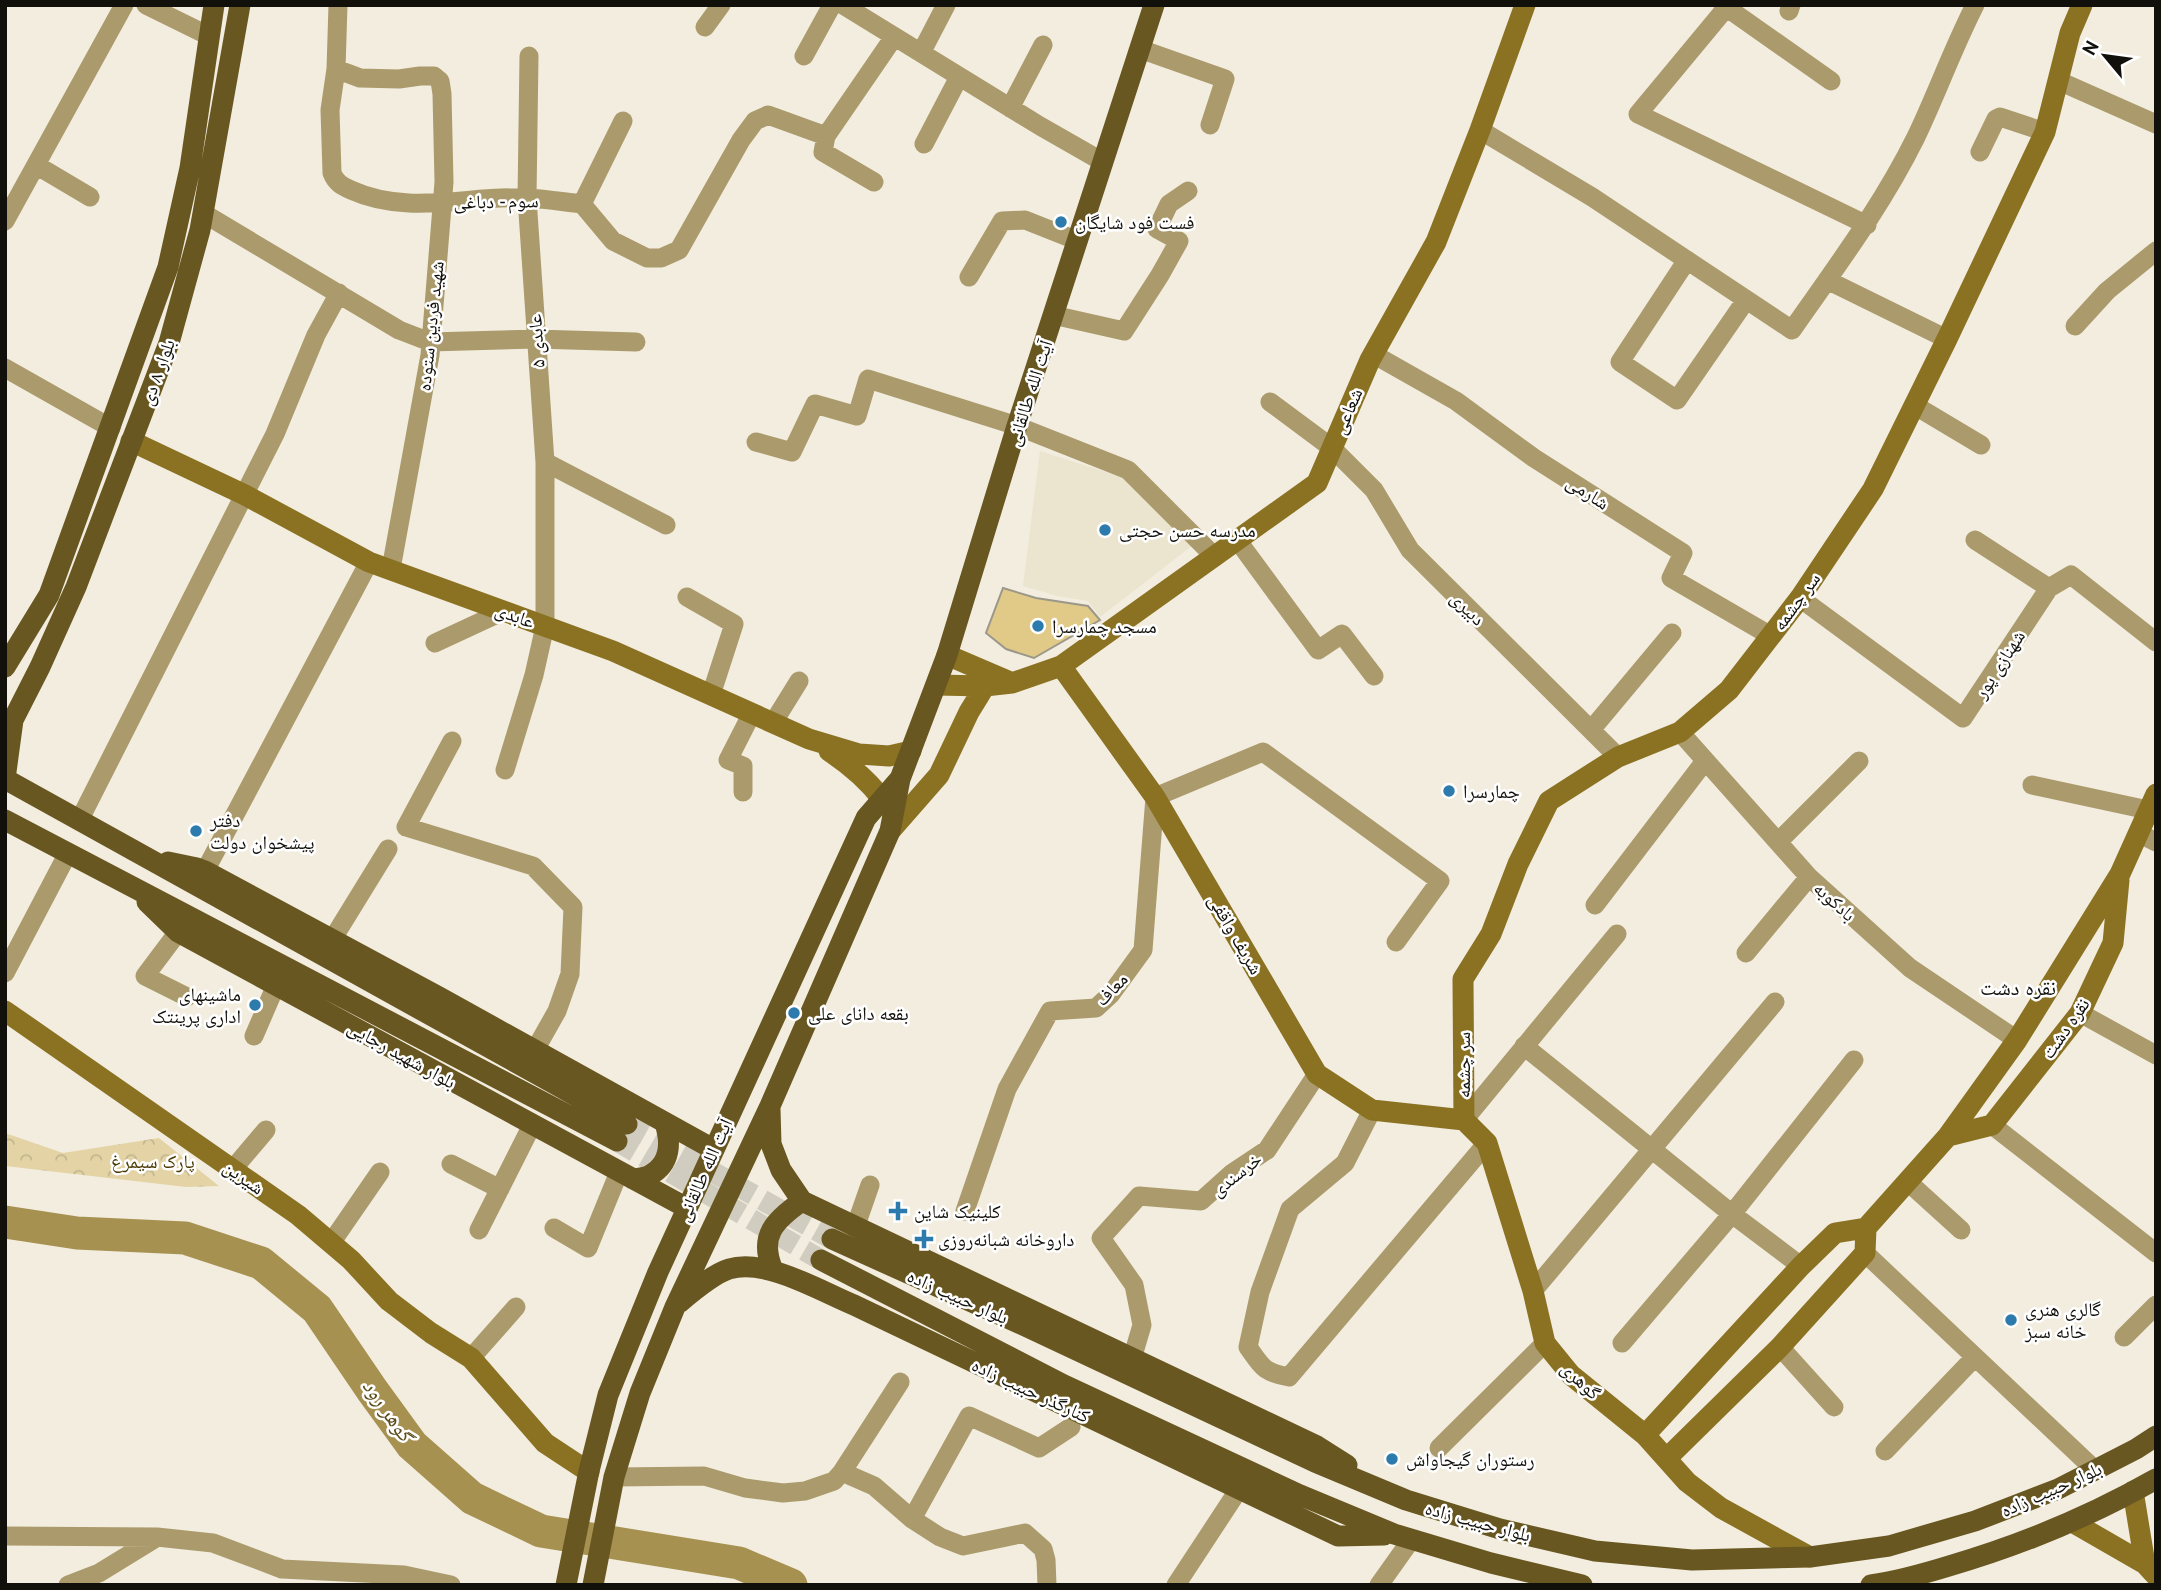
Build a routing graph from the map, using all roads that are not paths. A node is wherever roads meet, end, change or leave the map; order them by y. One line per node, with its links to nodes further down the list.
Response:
1 (124, 5): 38 (street)
2 (146, 5): 15 (street)
3 (214, 5): 17 (main road, بلوار ۸ دی)
4 (240, 5): 45 (main road, بلوار ۸ دی)
5 (338, 5): 24 (street, سوم - دباغی)
6 (720, 5): 16 (street)
7 (832, 5): 23 (street)
8 (843, 5): 18 (street)
9 (946, 5): 21 (street)
10 (1154, 5): 20 (main road, آیت الله طالقانی)
11 (1525, 5): 32 (street, شعاعی)
12 (1975, 5): 47 (street)
13 (2081, 5): 27 (street, سر چشمه)
14 (1724, 7): 26 (street); 47 (street)
15 (179, 13): 17 (street)
16 (705, 27)
17 (209, 36): 66 (main road, بلوار ۸ دی)
18 (894, 37): 21 (street); 34 (street)
19 (1043, 45): 28 (street)
20 (1140, 49): 31 (street); 37 (main road, آیت الله طالقانی)
21 (922, 54): 25 (street)
22 (529, 57): 42 (street, عابدی ۵)
23 (804, 57)
24 (336, 69): 43 (street, سوم - دباغی); 43 (street, شهید فردین ستوده)
25 (959, 77): 28 (street); 35 (street)
26 (1831, 81)
27 (2059, 81): 30 (street); 33 (street, سر چشمه)
28 (1010, 108): 37 (street)
29 (623, 121): 44 (street)
30 (2156, 124)
31 (1210, 125)
32 (1480, 130): 50 (street); 61 (street, شعاعی)
33 (2045, 132): 36 (street); 57 (street, سر چشمه)
34 (826, 136): 39 (street); 44 (street)
35 (924, 144)
36 (1980, 152)
37 (1103, 162): 48 (main road, آیت الله طالقانی)
38 (36, 164): 41 (street); 46 (street)
39 (874, 182)
40 (1188, 191): 55 (street)
41 (90, 197)
42 (527, 198): 43 (street, سوم - دباغی); 44 (street, سوم - دباغی); 58 (street, عابدی ۵)
43 (443, 202): 59 (street, شهید فردین ستوده)
44 (582, 204)
45 (203, 213): 53 (street); 67 (main road, بلوار ۸ دی)
46 (5, 221)
47 (1867, 225): 52 (street)
48 (1078, 241): 51 (street); 55 (main road, آیت الله طالقانی)
49 (2156, 251): 56 (street)
50 (1687, 260): 54 (street); 54 (street)
51 (970, 277)
52 (1827, 280): 54 (street); 57 (street)
53 (339, 293): 59 (street); 72 (street)
54 (1746, 300)
55 (1054, 315): 65 (main road, آیت الله طالقانی)
56 (2075, 326)
57 (1947, 339): 64 (street, سر چشمه)
58 (536, 340): 59 (street); 60 (street); 71 (street, عابدی ۵)
59 (430, 342): 78 (street, شهید فردین ستوده)
60 (636, 342)
61 (1373, 354): 70 (street, شعاعی); 85 (street, شارمی)
62 (5, 368): 66 (street)
63 (1270, 402): 70 (street, دبیری)
64 (1914, 405): 69 (street); 81 (street, سر چشمه)
65 (1017, 426): 68 (street); 76 (street); 88 (main road, آیت الله طالقانی)
66 (111, 428): 90 (main road, بلوار ۸ دی)
67 (131, 441): 72 (street, عابدی); 98 (main road, بلوار ۸ دی)
68 (756, 442)
69 (1981, 444)
70 (1332, 448): 75 (street, شعاعی); 100 (street, دبیری)
71 (545, 462): 73 (street); 83 (street, عابدی ۵)
72 (245, 495): 77 (street, عابدی); 116 (street)
73 (666, 525)
74 (1975, 540): 79 (street)
75 (1238, 541): 76 (street, شعاعی); 91 (street)
76 (1215, 556): 89 (street, شعاعی)
77 (369, 562): 78 (street, عابدی); 124 (street)
78 (391, 569): 82 (street, عابدی)
79 (2049, 588): 81 (street, شهنازی پور); 86 (street)
80 (687, 597): 96 (street)
81 (1800, 598): 85 (street, سر چشمه)
82 (504, 611): 83 (street, عابدی); 87 (street)
83 (545, 626): 96 (street, عابدی); 108 (street, عابدی ۵)
84 (1672, 633): 100 (street)
85 (1771, 636): 101 (street, سر چشمه)
86 (2156, 642)
87 (435, 643)
88 (947, 655): 93 (street); 94 (main road, آیت الله طالقانی)
89 (1061, 666): 93 (street, شعاعی); 113 (street, شریف واقفی)
90 (5, 667)
91 (1374, 676)
92 (799, 681): 99 (street)
93 (1012, 683): 95 (street, شعاعی)
94 (936, 685): 95 (street, شعاعی); 104 (main road, آیت الله طالقانی)
95 (985, 686): 118 (street)
96 (711, 695): 97 (street, عابدی)
97 (752, 713): 99 (street, عابدی); 112 (street)
98 (9, 722): 109 (main road, بلوار ۸ دی)
99 (774, 723): 102 (street, عابدی)
100 (1591, 730): 105 (street, دبیری)
101 (1680, 732): 105 (street, سر چشمه); 106 (street, بادکوبه)
102 (809, 739): 104 (street, عابدی); 114 (street)
103 (452, 741): 145 (street)
104 (911, 751): 110 (main road, آیت الله طالقانی)
105 (1618, 757): 151 (street, سر چشمه)
106 (1705, 761): 120 (street, بادکوبه); 128 (street)
107 (1858, 761): 120 (street)
108 (505, 770)
109 (5, 779): 116 (main road, بلوار شهید رجایی)
110 (900, 779): 114 (main road, آیت الله طالقانی); 118 (main road, آیت الله طالقانی)
111 (2032, 785): 115 (street)
112 (743, 792)
113 (1155, 797): 132 (street); 148 (street, شریف واقفی); 169 (street, معاف)
114 (882, 799): 133 (main road, آیت الله طالقانی)
115 (2152, 802): 119 (street, نقره دشت)
116 (80, 818): 123 (main road, بلوار شهید رجایی)
117 (5, 820): 122 (main road, بلوار شهید رجایی)
118 (890, 831): 135 (main road, آیت الله طالقانی)
119 (2147, 837): 125 (street, نقره دشت)
120 (1778, 842): 126 (street, بادکوبه)
121 (388, 849): 131 (street)
122 (68, 853): 127 (main road, بلوار شهید رجایی); 136 (street)
123 (152, 859): 124 (main road, بلوار شهید رجایی); 127 (main road, بلوار شهید رجایی)
124 (205, 872): 131 (main road, بلوار شهید رجایی)
125 (2120, 874): 141 (street, نقره دشت); 143 (street, نقره دشت)
126 (1809, 877): 134 (street); 143 (street, بادکوبه)
127 (128, 884): 129 (main road, بلوار شهید رجایی)
128 (1595, 905)
129 (178, 932): 137 (main road, بلوار شهید رجایی); 138 (street)
130 (1618, 934): 144 (street)
131 (332, 940): 145 (main road, بلوار شهید رجایی)
132 (1396, 942)
133 (804, 951): 135 (main road); 158 (main road, آیت الله طالقانی)
134 (1746, 953)
135 (834, 963): 149 (main road, آیت الله طالقانی)
136 (5, 973)
137 (276, 985): 142 (street); 153 (main road, بلوار شهید رجایی)
138 (187, 996)
139 (1775, 1002): 159 (street)
140 (5, 1011): 161 (street, شیرین)
141 (2080, 1013): 146 (street); 154 (street, نقره دشت)
142 (254, 1036)
143 (2017, 1040): 156 (street, نقره دشت)
144 (1524, 1046): 151 (street); 159 (street)
145 (535, 1050): 152 (main road, بلوار شهید رجایی)
146 (2156, 1055)
147 (1854, 1060): 170 (street)
148 (1317, 1074): 150 (street, شریف واقفی); 193 (street, خرسندی)
149 (770, 1106): 167 (main road); 186 (main road, آیت الله طالقانی)
150 (1371, 1110): 151 (street, شریف واقفی); 157 (street)
151 (1464, 1120): 157 (street, گوهری)
152 (665, 1123): 158 (main road, بلوار شهید رجایی); 163 (main road)
153 (532, 1125): 163 (main road, بلوار شهید رجایی); 166 (street)
154 (1992, 1125): 156 (street); 179 (street)
155 (266, 1130): 161 (street)
156 (1948, 1136): 164 (street, نقره دشت)
157 (1487, 1143): 183 (street, گوهری)
158 (713, 1149): 168 (main road, آیت الله طالقانی)
159 (1652, 1149): 170 (street); 183 (street)
160 (451, 1164): 166 (street)
161 (233, 1169): 177 (street, شیرین)
162 (380, 1172): 177 (street)
163 (626, 1175): 168 (main road, بلوار شهید رجایی); 172 (street)
164 (1907, 1181): 171 (street, نقره دشت); 175 (street)
165 (870, 1185): 173 (street)
166 (500, 1189): 174 (street)
167 (802, 1201): 173 (main road); 182 (main road)
168 (687, 1208): 205 (main road, آیت الله طالقانی)
169 (965, 1211)
170 (1732, 1214): 181 (street); 189 (street)
171 (1866, 1227): 178 (street); 181 (street)
172 (554, 1228)
173 (855, 1228): 193 (main road)
174 (479, 1230)
175 (1961, 1230)
176 (832, 1239): 211 (main road, بلوار حبیب زاده)
177 (331, 1243): 192 (street, شیرین)
178 (1865, 1253): 190 (street); 191 (street)
179 (2156, 1253)
180 (821, 1260): 216 (main road, بلوار حبیب زاده)
181 (1801, 1266): 196 (street)
182 (773, 1270): 186 (main road, کنارگذر حبیب زاده); 209 (main road, کنارگذر حبیب زاده)
183 (1534, 1291): 188 (street, گوهری)
184 (2156, 1305): 187 (street)
185 (516, 1307): 192 (street)
186 (675, 1307): 207 (main road, آیت الله طالقانی)
187 (2124, 1337)
188 (1545, 1343): 199 (street, گوهری); 201 (street)
189 (1622, 1343)
190 (1780, 1347): 195 (street); 198 (street)
191 (1975, 1357): 202 (street); 204 (street)
192 (471, 1358): 205 (street, شیرین)
193 (1132, 1359): 211 (main road)
194 (900, 1382): 206 (street)
195 (1834, 1407)
196 (1668, 1410): 198 (street); 199 (street)
197 (1071, 1427): 212 (street)
198 (1692, 1434): 203 (street)
199 (1645, 1435): 203 (street, گوهری)
200 (2156, 1436): 204 (main road, بلوار حبیب زاده)
201 (1438, 1448)
202 (1885, 1451)
203 (1667, 1458): 217 (street, گوهری)
204 (2095, 1471): 217 (main road, بلوار حبیب زاده)
205 (589, 1472): 207 (main road); 222 (main road, آیت الله طالقانی)
206 (842, 1472): 207 (street); 212 (street)
207 (614, 1478): 223 (main road, آیت الله طالقانی)
208 (2156, 1479): 210 (main road, بلوار حبیب زاده)
209 (1239, 1489): 216 (main road, کنارگذر حبیب زاده); 225 (street)
210 (2133, 1491): 213 (main road, بلوار حبیب زاده); 218 (street)
211 (1406, 1500): 217 (main road, بلوار حبیب زاده)
212 (912, 1519): 224 (street)
213 (2072, 1522): 218 (street); 228 (main road, بلوار حبیب زاده)
214 (5, 1536): 215 (street)
215 (157, 1537): 219 (street); 221 (street)
216 (1402, 1537): 226 (street); 227 (main road, بلوار حبیب زاده)
217 (1810, 1557)
218 (2150, 1570)
219 (99, 1579): 220 (street)
220 (68, 1585)
221 (451, 1585)
222 (566, 1585)
223 (593, 1585)
224 (1046, 1585)
225 (1176, 1585)
226 (1379, 1585)
227 (1582, 1585)
228 (1871, 1585)

